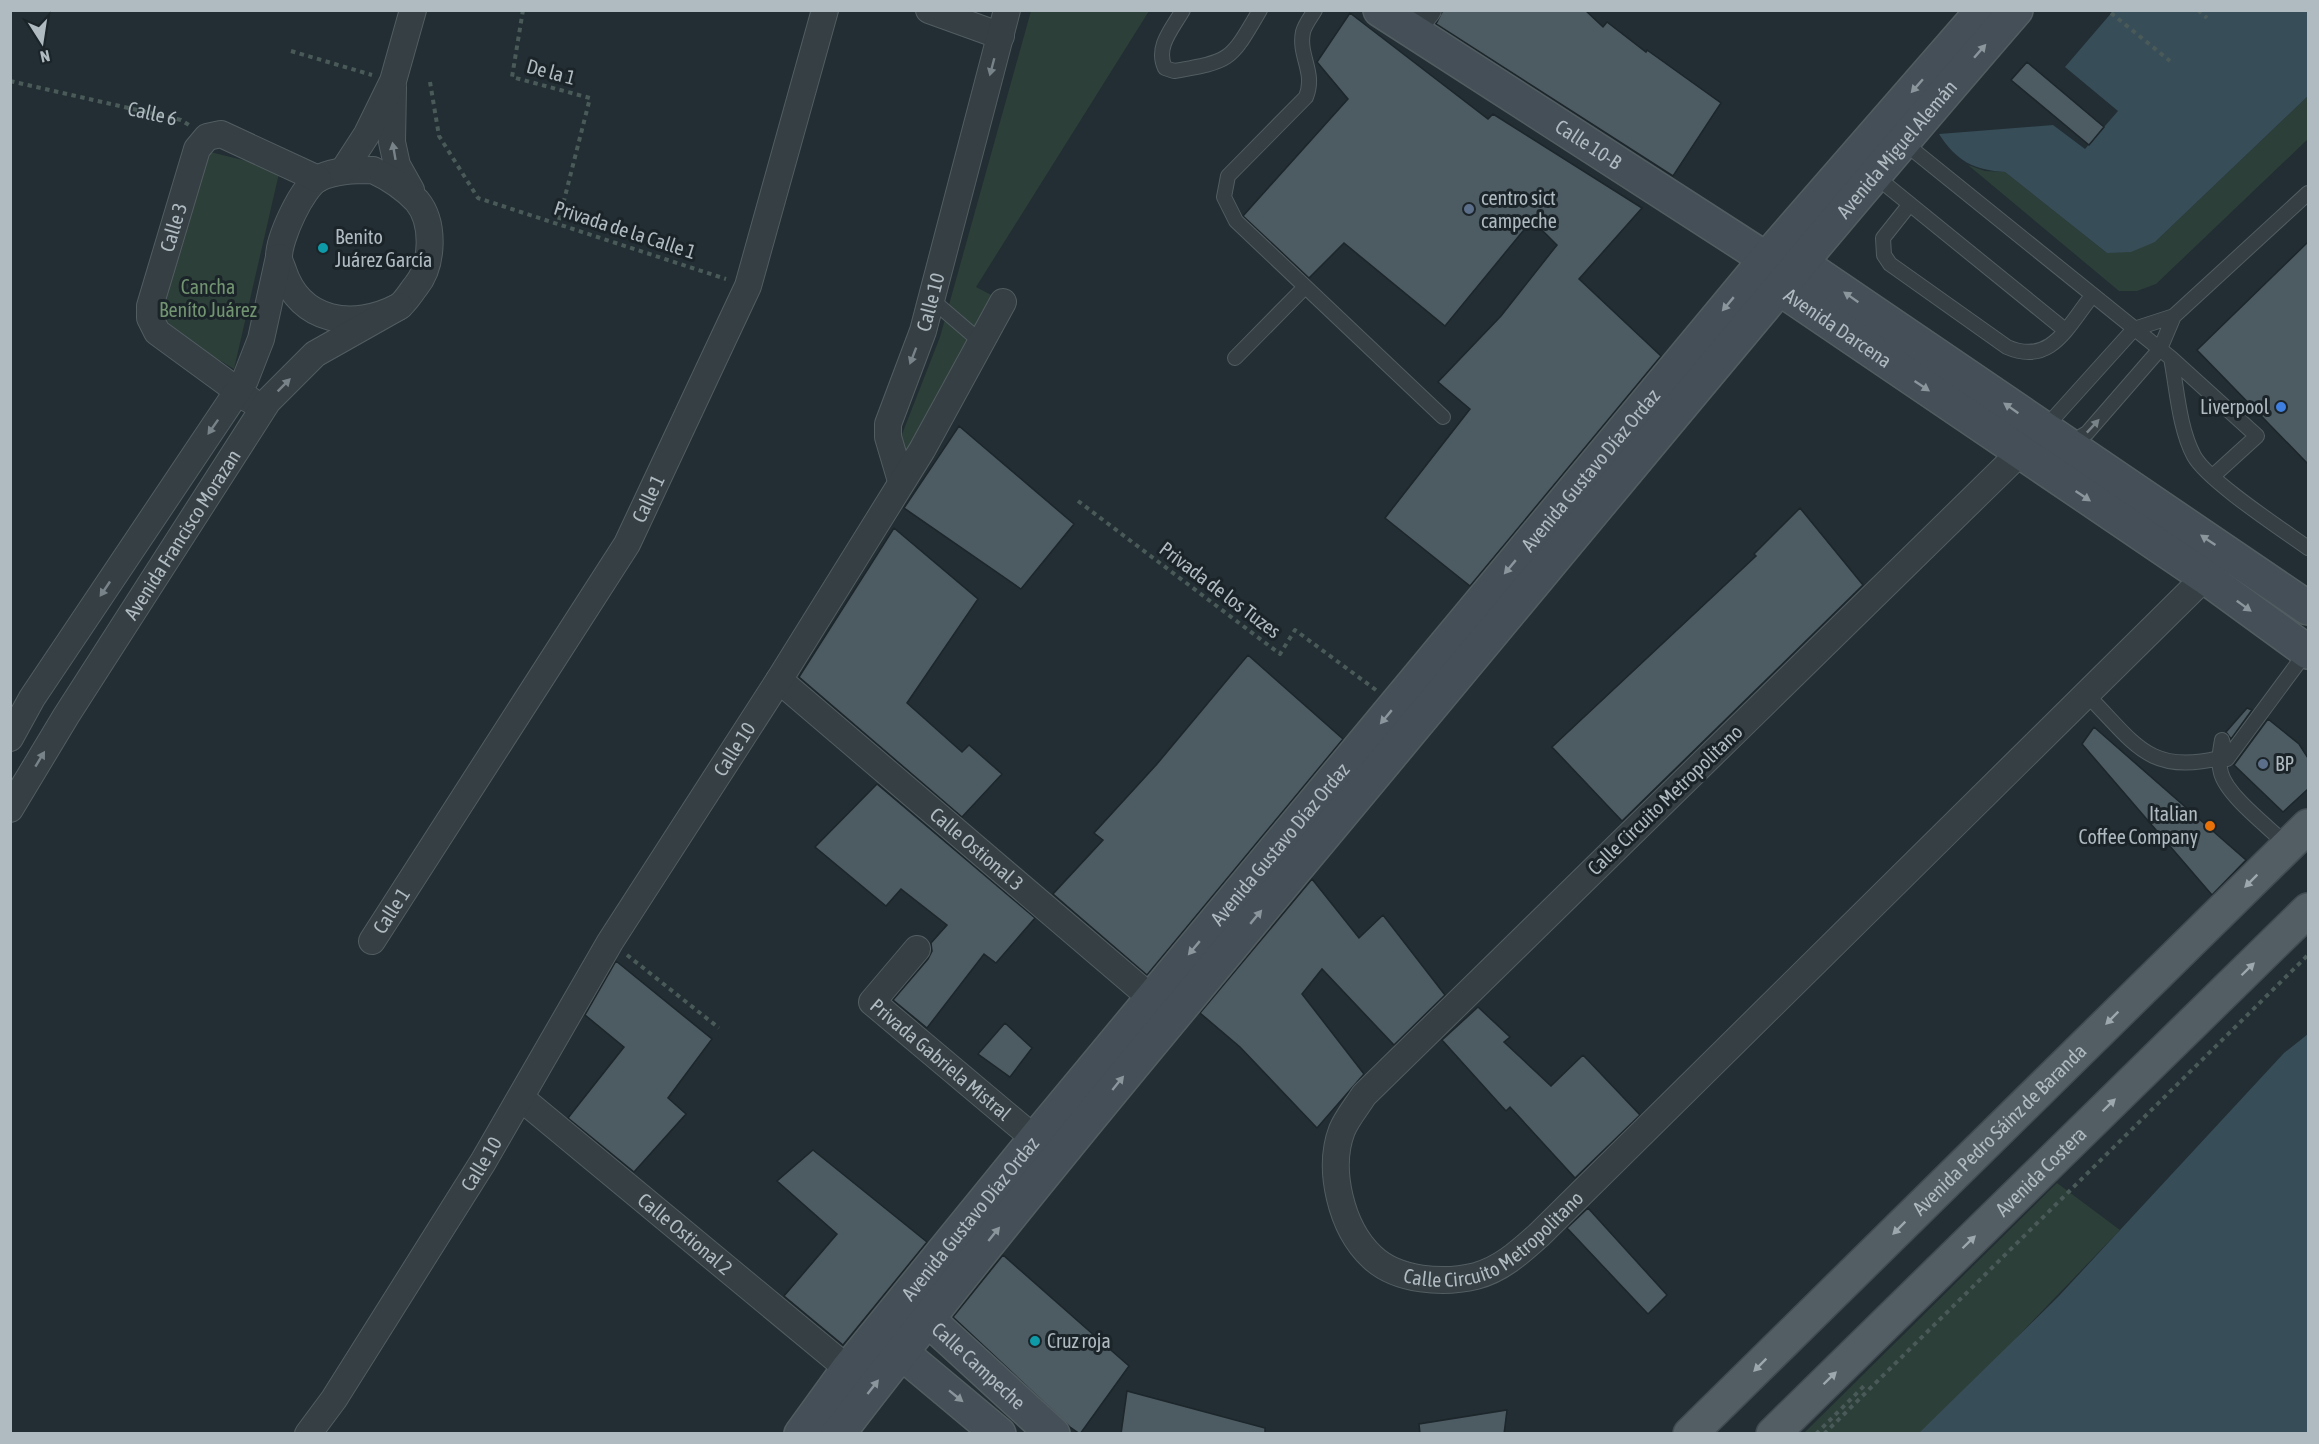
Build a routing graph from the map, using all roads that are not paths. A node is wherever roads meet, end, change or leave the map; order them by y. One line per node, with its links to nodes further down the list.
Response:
1 (413, 10): 13 (street)
2 (825, 10): 56 (street, Calle 1)
3 (929, 10): 12 (street)
4 (1007, 10): 12 (street, Calle 10)
5 (1183, 10): 6 (lane)
6 (1260, 10)
7 (1315, 10): 24 (lane)
8 (1380, 10): 11 (street, Calle 10-B)
9 (1983, 10): 22 (street, Avenida Miguel Alemán, one-way to 22)
10 (2016, 10): 14 (street, Avenida Miguel Alemán, one-way to 10)
11 (1420, 21): 22 (street, Calle 10-B)
12 (1001, 36): 27 (street, Calle 10, one-way to 27)
13 (393, 81): 15 (street); 19 (street, one-way to 13)
14 (1902, 141): 16 (street, Avenida Miguel Alemán); 26 (lane)
15 (343, 171): 17 (street); 19 (street)
16 (1874, 175): 20 (lane); 23 (street, Avenida Miguel Alemán)
17 (318, 179): 21 (street); 36 (street, Calle 3)
18 (2308, 192): 30 (lane)
19 (419, 203): 29 (street)
20 (1910, 204): 32 (lane); 32 (lane)
21 (279, 257): 29 (street); 36 (street, Avenida Francisco Morazan)
22 (1766, 259): 23 (street, Avenida Darcena); 25 (street, Avenida Darcena); 58 (street, Avenida Gustavo Díaz Ordaz, one-way to 58)
23 (1801, 263): 25 (street, Avenida Miguel Alemán); 39 (street, Avenida Darcena, one-way to 23)
24 (1305, 287): 35 (lane); 38 (lane)
25 (1779, 288): 40 (street, Avenida Darcena, one-way to 40); 58 (street, Avenida Gustavo Díaz Ordaz, one-way to 25)
26 (2092, 296): 31 (lane); 32 (lane)
27 (931, 299): 33 (lane); 42 (street, Calle 10, one-way to 42)
28 (1003, 302): 33 (street)
29 (400, 306): 37 (street, Avenida Francisco Morazan, one-way to 29)
30 (2174, 316): 31 (lane); 34 (lane)
31 (2134, 329): 34 (lane); 39 (lane)
32 (2065, 330)
33 (981, 342): 42 (street)
34 (2166, 354): 39 (lane, one-way to 34); 41 (lane); 41 (lane)
35 (1235, 358)
36 (238, 391): 37 (street, Calle 3); 49 (street, Avenida Francisco Morazan, one-way to 49)
37 (263, 409): 50 (street, Avenida Francisco Morazan)
38 (1443, 417)
39 (2055, 437): 40 (street, Calle Circuito Metropolitano); 45 (street, Avenida Darcena, one-way to 39)
40 (2020, 453): 44 (street, Avenida Darcena, one-way to 44); 48 (street, Calle Circuito Metropolitano)
41 (2213, 476): 43 (lane)
42 (900, 481): 47 (street, Calle 10)
43 (2308, 548)
44 (2205, 577): 46 (street, Avenida Darcena, one-way to 46); 48 (street, Calle Circuito Metropolitano)
45 (2308, 608)
46 (2308, 651): 52 (lane)
47 (779, 680): 58 (street, Calle Ostional 3); 59 (street, Calle 10)
48 (2086, 694): 52 (lane)
49 (21, 698): 50 (street); 51 (street, Avenida Francisco Morazan)
50 (66, 716): 53 (street, Avenida Francisco Morazan, one-way to 50)
51 (10, 738)
52 (2219, 758): 54 (lane)
53 (10, 809)
54 (2298, 836): 70 (main road, Avenida Pedro Sáinz de Baranda, one-way to 70)
55 (2308, 910): 71 (main road, Avenida Costera, one-way to 55)
56 (372, 941)
57 (917, 949): 60 (street, Privada Gabriela Mistral)
58 (1163, 1007): 60 (street, Avenida Gustavo Díaz Ordaz); 61 (street, Avenida Gustavo Díaz Ordaz, one-way to 58)
59 (521, 1098): 63 (street, Calle Ostional 2); 65 (street, Calle 10)
60 (1035, 1139): 61 (street, Avenida Gustavo Díaz Ordaz)
61 (915, 1308): 62 (street, Avenida Gustavo Díaz Ordaz); 64 (street, Calle Campeche)
62 (889, 1342): 63 (street, Avenida Gustavo Díaz Ordaz); 67 (street, Avenida Gustavo Díaz Ordaz, one-way to 62); 68 (street, Calle Campeche, one-way to 68)
63 (848, 1369): 66 (street, Avenida Gustavo Díaz Ordaz)
64 (1022, 1405): 68 (street); 69 (street, Calle Campeche)
65 (308, 1434)
66 (801, 1434)
67 (838, 1434)
68 (999, 1434)
69 (1053, 1434)
70 (1690, 1434)
71 (1773, 1434)

